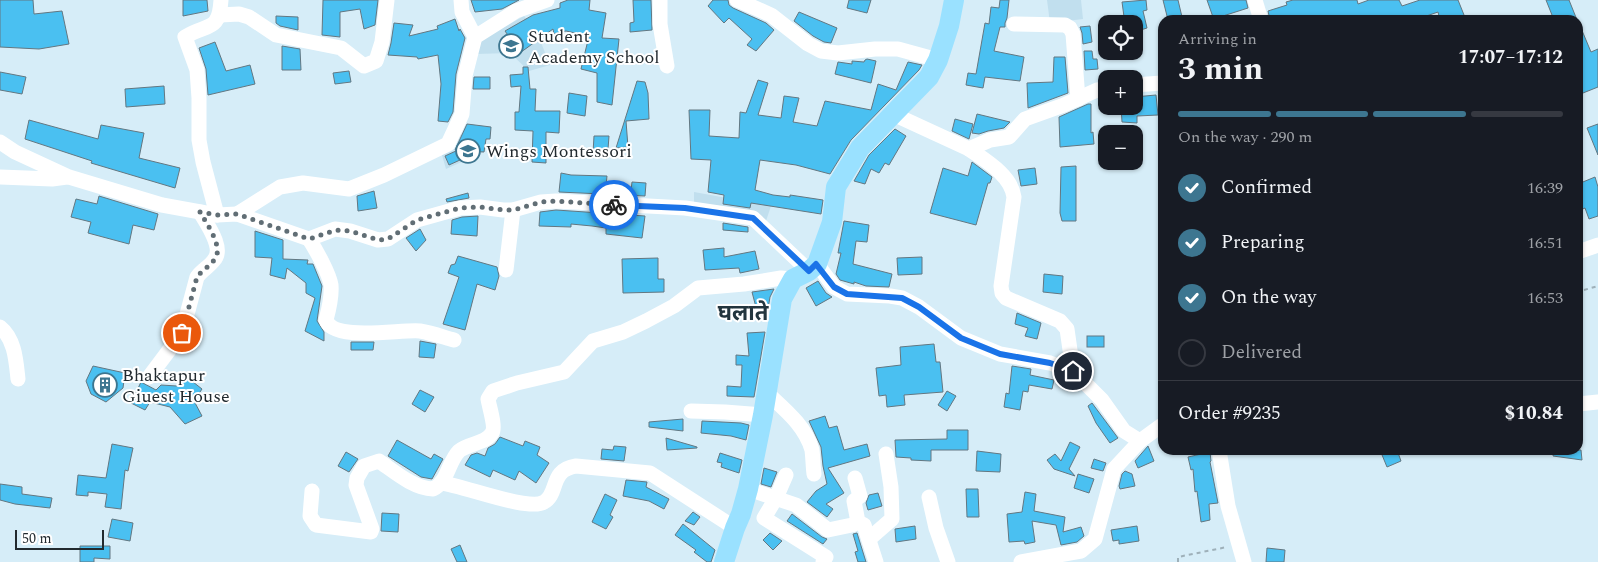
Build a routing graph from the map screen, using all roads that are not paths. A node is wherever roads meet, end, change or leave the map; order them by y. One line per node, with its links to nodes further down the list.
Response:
1 (387, 0): 8 (street)
2 (461, 0): 11 (street)
3 (547, 0): 11 (street)
4 (660, 0): 13 (street)
5 (737, 0): 12 (street)
6 (954, 0): 12 (main road)
7 (1256, 0): 9 (street)
8 (220, 8): 26 (street)
9 (1260, 15)
10 (1014, 24): 17 (street)
11 (475, 37): 25 (street)
12 (938, 60): 18 (main road)
13 (667, 66)
14 (1158, 83): 15 (street)
15 (1143, 84)
16 (1098, 90): 17 (street)
17 (1078, 99): 20 (street)
18 (893, 114): 20 (street); 31 (main road)
19 (0, 142): 22 (street)
20 (970, 149): 34 (street)
21 (0, 177): 22 (street)
22 (69, 177): 24 (street)
23 (514, 210): 27 (street); 30 (street); 31 (street)
24 (200, 212): 26 (street); 35 (street)
25 (237, 214): 26 (street); 27 (street)
26 (217, 215)
27 (309, 239): 33 (street)
28 (1598, 245): 29 (street)
29 (1583, 250)
30 (506, 270)
31 (806, 271): 34 (street); 37 (main road); 49 (street)
32 (0, 326): 36 (street)
33 (454, 340)
34 (1073, 371): 43 (street)
35 (149, 376)
36 (18, 379)
37 (766, 392): 41 (main road); 47 (street)
38 (1598, 402): 39 (street)
39 (1583, 404)
40 (691, 412): 41 (street)
41 (763, 415): 50 (main road)
42 (1158, 429): 43 (street)
43 (1140, 442): 57 (street)
44 (886, 454): 56 (street)
45 (1220, 455): 64 (street)
46 (786, 474): 53 (street)
47 (814, 474)
48 (855, 478): 54 (street)
49 (441, 483): 51 (street); 55 (street)
50 (748, 489): 53 (street); 55 (main road)
51 (312, 491)
52 (928, 497): 61 (street)
53 (776, 498): 54 (street); 59 (street)
54 (858, 522): 56 (street)
55 (734, 528): 58 (main road)
56 (869, 539): 60 (street)
57 (1086, 546): 62 (street); 63 (street)
58 (724, 562)
59 (823, 562)
60 (876, 562)
61 (948, 562)
62 (1021, 562)
63 (1090, 562)
64 (1244, 562)

